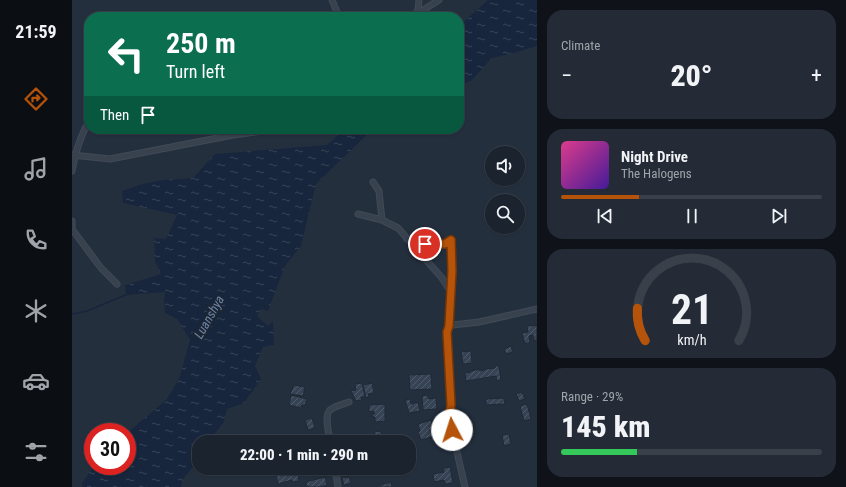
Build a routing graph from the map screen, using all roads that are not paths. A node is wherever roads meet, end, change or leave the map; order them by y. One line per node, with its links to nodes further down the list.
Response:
1 (332, 0): 4 (street)
2 (419, 0): 5 (street)
3 (440, 0): 6 (street)
4 (337, 12)
5 (417, 12)
6 (421, 12)
7 (84, 131): 9 (street)
8 (240, 134): 9 (street)
9 (73, 155): 10 (street)
10 (72, 171)
11 (373, 182): 13 (street)
12 (358, 214): 13 (street)
13 (382, 220): 15 (street)
14 (72, 221): 16 (street)
15 (407, 239): 17 (street); 17 (street)
16 (117, 284)
17 (451, 292): 19 (street)
18 (537, 309): 19 (street)
19 (449, 326): 24 (street)
20 (348, 402): 21 (street)
21 (329, 435)
22 (336, 475): 23 (street)
23 (338, 487)
24 (465, 487)

